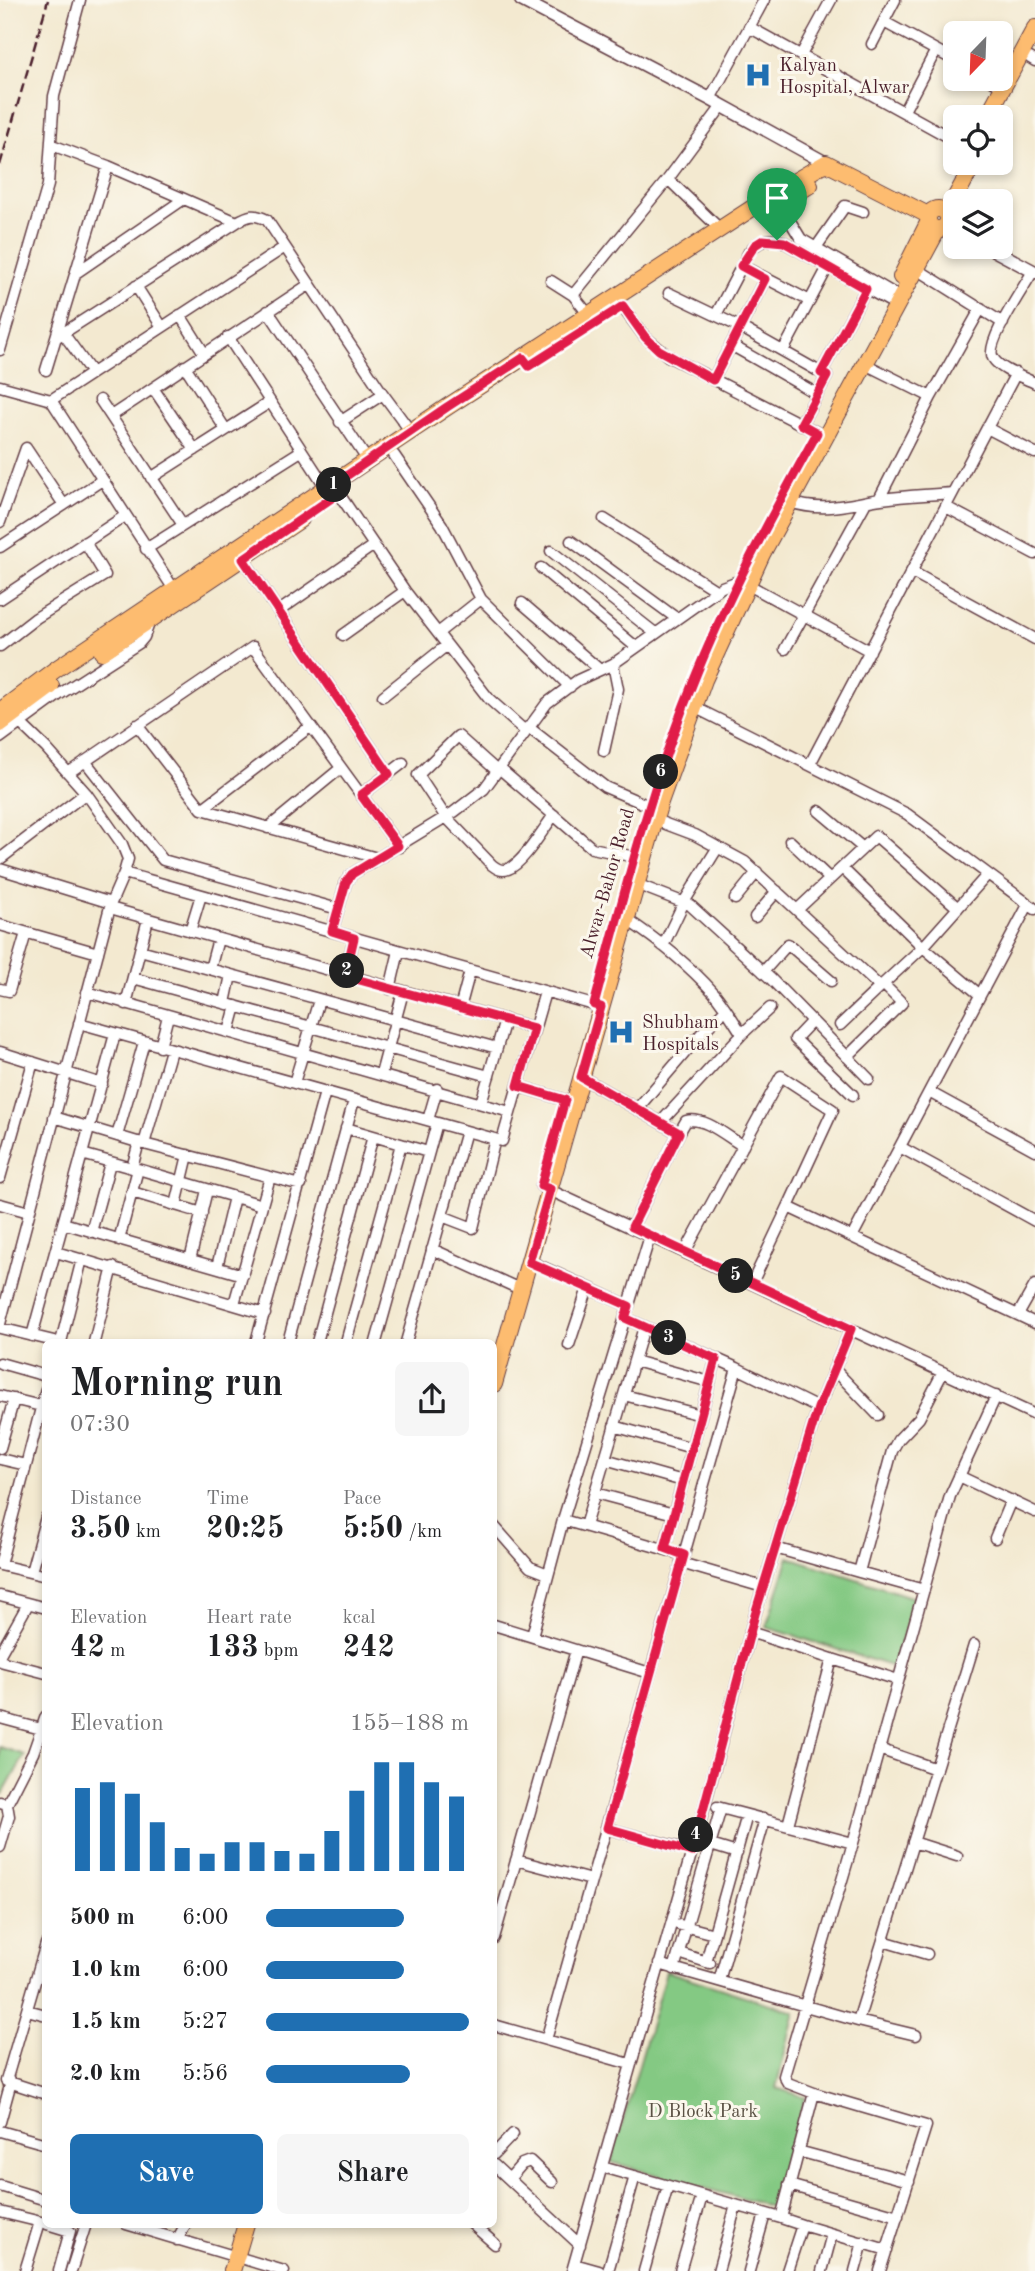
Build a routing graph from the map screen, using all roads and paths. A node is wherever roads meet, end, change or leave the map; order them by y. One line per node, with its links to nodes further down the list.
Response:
1 (80, 0): 20 (street)
2 (522, 0): 15 (street)
3 (764, 0): 7 (street)
4 (831, 0): 12 (street)
5 (895, 0): 6 (street)
6 (884, 22): 9 (street); 10 (street)
7 (749, 27): 12 (street); 15 (street)
8 (1035, 28): 14 (main road)
9 (872, 44)
10 (936, 50): 11 (street); 18 (street)
11 (943, 54)
12 (801, 55): 18 (street)
13 (1033, 56): 16 (main road)
14 (1013, 69)
15 (710, 99): 17 (street)
16 (1005, 105)
17 (722, 106): 22 (street); 25 (street)
18 (904, 111): 19 (street)
19 (943, 134)
20 (52, 145): 21 (street); 61 (street)
21 (108, 166): 26 (street); 39 (street)
22 (832, 166): 27 (main road); 29 (main road)
23 (958, 175): 29 (main road)
24 (967, 175): 29 (main road)
25 (668, 179): 31 (street); 46 (street)
26 (184, 199): 30 (street); 39 (street)
27 (776, 199): 31 (main road); 33 (street); 49 (main road)
28 (863, 212): 33 (street)
29 (940, 221): 37 (main road, Alwar-Bahor Road); 47 (main road, Alwar-Bahor Road)
30 (237, 222): 32 (street); 43 (street)
31 (720, 229): 49 (main road)
32 (285, 247): 42 (street); 52 (street)
33 (815, 249): 47 (street)
34 (1010, 259): 38 (street)
35 (741, 266): 36 (street); 40 (street); 54 (street)
36 (828, 267): 44 (street); 48 (street)
37 (917, 270): 50 (street); 65 (main road, Alwar-Bahor Road)
38 (1034, 272): 55 (street)
39 (76, 273): 58 (street)
40 (765, 279): 48 (street); 57 (street)
41 (551, 281): 46 (street)
42 (310, 284): 51 (street); 75 (street)
43 (136, 286): 56 (street); 58 (street)
44 (866, 289): 47 (street); 69 (street)
45 (669, 293): 54 (street)
46 (572, 295): 53 (street)
47 (891, 297): 87 (main road, Alwar-Bahor Road)
48 (810, 301): 62 (street)
49 (619, 302): 53 (main road); 64 (main road); 71 (street)
50 (981, 308): 55 (street); 77 (street)
51 (268, 311): 59 (street); 82 (street)
52 (180, 315): 56 (street); 63 (street)
53 (589, 315): 64 (main road)
54 (716, 315): 57 (street)
55 (1003, 323): 70 (street)
56 (162, 327): 68 (street)
57 (740, 327): 60 (street); 62 (street)
58 (60, 335): 67 (street); 68 (street)
59 (228, 337): 63 (street); 80 (street)
60 (731, 345): 71 (street); 76 (street)
61 (0, 349)
62 (783, 351): 69 (street)
63 (204, 353): 66 (street)
64 (526, 362): 86 (main road); 91 (main road)
65 (866, 364): 77 (street); 87 (main road, Alwar-Bahor Road)
66 (185, 366): 74 (street); 85 (street)
67 (47, 370)
68 (92, 373): 78 (street)
69 (821, 373): 76 (street)
70 (1016, 373): 72 (street); 84 (street)
71 (713, 380): 83 (street)
72 (1035, 383)
73 (0, 386): 78 (street)
74 (153, 388): 81 (street); 88 (street)
75 (383, 394): 82 (street); 86 (street)
76 (817, 394): 83 (street)
77 (931, 397): 97 (street)
78 (51, 400): 94 (street)
79 (100, 400): 81 (street)
80 (270, 402): 85 (street); 89 (street)
81 (111, 416): 93 (street)
82 (340, 422): 92 (street)
83 (801, 424): 87 (street)
84 (987, 428): 90 (street); 96 (street)
85 (226, 430): 88 (street)
86 (411, 432): 92 (main road)
87 (821, 435): 98 (main road, Alwar-Bahor Road); 116 (main road, Alwar-Bahor Road)
88 (195, 450): 93 (street)
89 (301, 451): 95 (street); 105 (street)
90 (1035, 453)
91 (394, 455): 95 (main road); 121 (street)
92 (368, 461): 95 (main road)
93 (151, 478): 105 (street)
94 (102, 480): 100 (street); 102 (street)
95 (333, 489): 108 (street); 113 (main road); 117 (main road)
96 (952, 493): 97 (street); 101 (street)
97 (879, 499): 99 (street)
98 (790, 502): 99 (street); 116 (main road, Alwar-Bahor Road)
99 (865, 504): 124 (street)
100 (64, 505): 104 (street); 109 (street)
101 (946, 507): 112 (street); 115 (street)
102 (125, 516): 107 (street); 110 (street)
103 (604, 519): 119 (street)
104 (0, 522)
105 (183, 525): 110 (street)
106 (571, 541): 125 (street)
107 (85, 542): 120 (street); 133 (street)
108 (374, 545): 118 (street); 123 (street)
109 (0, 547)
110 (146, 548): 117 (street)
111 (551, 551): 129 (street)
112 (1035, 554)
113 (243, 559): 123 (street); 126 (main road)
114 (541, 568): 134 (street)
115 (912, 572): 131 (street); 136 (street)
116 (742, 583): 119 (street); 124 (street); 141 (main road, Alwar-Bahor Road); 161 (main road, Alwar-Bahor Road)
117 (175, 591): 127 (main road)
118 (405, 591): 128 (street); 130 (street)
119 (717, 591): 125 (street)
120 (0, 599)
121 (481, 599): 128 (street); 139 (street)
122 (522, 603): 138 (street)
123 (279, 611): 156 (street)
124 (804, 615): 135 (street); 136 (street)
125 (676, 618): 129 (street)
126 (150, 621): 127 (main road); 143 (street)
127 (127, 629): 142 (main road); 144 (main road)
128 (438, 633): 132 (street)
129 (655, 633): 134 (street)
130 (342, 635)
131 (1035, 639)
132 (447, 645): 140 (street); 147 (street)
133 (0, 646)
134 (636, 647): 137 (street)
135 (785, 649)
136 (870, 651): 152 (street)
137 (612, 664): 138 (street); 149 (street)
138 (600, 670): 139 (street)
139 (570, 687): 147 (street)
140 (383, 696)
141 (694, 707): 152 (street); 161 (main road, Alwar-Bahor Road)
142 (0, 711)
143 (20, 723): 148 (street); 155 (street)
144 (0, 724)
145 (137, 726): 146 (street); 150 (street); 159 (street)
146 (310, 726): 153 (street); 159 (street)
147 (527, 729): 154 (street); 161 (street)
148 (0, 738)
149 (604, 751)
150 (85, 761): 155 (street); 186 (street)
151 (403, 763): 156 (street)
152 (810, 764): 176 (street)
153 (341, 768): 158 (street); 164 (street)
154 (498, 770): 162 (street); 162 (street); 163 (street)
155 (68, 773): 157 (street)
156 (389, 774): 158 (street)
157 (86, 793): 171 (street); 175 (street)
158 (361, 795): 166 (street)
159 (202, 809): 164 (street)
160 (819, 811): 168 (street)
161 (652, 813): 167 (street); 169 (main road, Alwar-Bahor Road); 178 (main road, Alwar-Bahor Road)
162 (445, 816): 163 (street); 166 (street)
163 (554, 816): 169 (street)
164 (268, 828): 170 (street)
165 (790, 841): 177 (street)
166 (398, 846): 170 (street)
167 (718, 847): 174 (street); 182 (street)
168 (863, 848): 172 (street); 185 (street)
169 (635, 857): 219 (main road, Alwar-Bahor Road)
170 (377, 858): 186 (street)
171 (0, 859)
172 (842, 868): 177 (street); 198 (street)
173 (0, 869): 183 (street)
174 (757, 872): 179 (street); 181 (street)
175 (124, 873): 180 (street); 183 (street)
176 (988, 874): 184 (street); 185 (street)
177 (830, 879): 187 (street)
178 (636, 884): 182 (street); 190 (main road, Alwar-Bahor Road)
179 (778, 891): 187 (street); 188 (street)
180 (201, 895): 192 (street); 193 (street)
181 (735, 899)
182 (684, 902): 197 (street); 204 (street)
183 (110, 906): 189 (street); 201 (street)
184 (1031, 907): 215 (street)
185 (958, 908): 198 (street)
186 (338, 909): 192 (street)
187 (798, 909): 209 (street)
188 (755, 917)
189 (148, 919): 193 (street); 199 (street)
190 (626, 919): 197 (street); 219 (main road, Alwar-Bahor Road)
191 (0, 925): 194 (street)
192 (332, 931): 195 (street)
193 (190, 932): 196 (street)
194 (26, 933): 201 (street); 210 (street)
195 (354, 938): 200 (street); 206 (street)
196 (218, 939): 202 (street); 206 (street)
197 (663, 946): 222 (street)
198 (923, 947): 209 (street); 215 (street)
199 (140, 950): 202 (street); 207 (street)
200 (399, 951): 203 (street); 211 (street)
201 (98, 953): 212 (street)
202 (210, 969): 205 (street)
203 (470, 971): 214 (street); 220 (street)
204 (763, 972): 208 (street); 226 (street)
205 (231, 975): 216 (street); 218 (street)
206 (345, 976): 211 (street)
207 (133, 978): 217 (street); 218 (street)
208 (831, 981)
209 (881, 985): 228 (street); 240 (street)
210 (0, 989)
211 (390, 989): 213 (street)
212 (87, 992): 217 (street); 227 (street)
213 (402, 992): 220 (street); 224 (street)
214 (545, 992): 219 (street); 230 (street)
215 (980, 995): 252 (street)
216 (319, 1000): 224 (street); 229 (street)
217 (126, 1004): 223 (street)
218 (230, 1004): 229 (street); 231 (street)
219 (597, 1006): 245 (main road, Alwar-Bahor Road); 255 (main road, Alwar-Bahor Road)
220 (460, 1008): 225 (street)
221 (770, 1008): 233 (street)
222 (725, 1010): 233 (street); 257 (street)
223 (168, 1016): 231 (street); 235 (street)
224 (394, 1020): 236 (street); 237 (street)
225 (505, 1020): 230 (street); 237 (street)
226 (812, 1021): 240 (street); 253 (street)
227 (79, 1023): 232 (street); 242 (street)
228 (840, 1025)
229 (309, 1026): 236 (street); 239 (street)
230 (534, 1028): 249 (street)
231 (229, 1032): 239 (street)
232 (116, 1034): 234 (street); 248 (street)
233 (742, 1034): 261 (street)
234 (145, 1042): 235 (street); 266 (street)
235 (166, 1048): 247 (street); 269 (street)
236 (388, 1048): 243 (street); 244 (street)
237 (497, 1048): 244 (street)
238 (0, 1052): 241 (street)
239 (303, 1054): 243 (street); 247 (street)
240 (847, 1057): 246 (street)
241 (33, 1062): 242 (street); 279 (street)
242 (66, 1071): 248 (street); 259 (street)
243 (381, 1074): 250 (street)
244 (489, 1076): 256 (street)
245 (581, 1077): 257 (street); 282 (main road, Alwar-Bahor Road)
246 (869, 1079)
247 (294, 1083): 251 (street)
248 (102, 1084): 262 (street)
249 (518, 1086): 255 (street); 258 (street)
250 (437, 1089): 256 (street); 260 (street)
251 (326, 1092): 254 (street); 281 (street)
252 (929, 1092): 272 (street); 273 (street)
253 (853, 1095)
254 (354, 1100): 260 (street); 263 (street)
255 (565, 1100): 282 (main road, Alwar-Bahor Road)
256 (481, 1103): 258 (street)
257 (637, 1109): 261 (street)
258 (510, 1112): 268 (street)
259 (54, 1117): 262 (street); 290 (street)
260 (433, 1122): 264 (street); 274 (street)
261 (661, 1122): 265 (street)
262 (90, 1128): 266 (street); 275 (street)
263 (346, 1128): 267 (street); 327 (street)
264 (466, 1131): 268 (street); 292 (street)
265 (679, 1133): 271 (street); 295 (street)
266 (117, 1136): 269 (street)
267 (373, 1136): 270 (street); 328 (street)
268 (495, 1139): 292 (street)
269 (141, 1143): 276 (street); 277 (street)
270 (401, 1144): 274 (street); 329 (street)
271 (743, 1146): 289 (street); 302 (street)
272 (900, 1147): 293 (street); 298 (street)
273 (1035, 1150)
274 (428, 1152): 330 (street)
275 (82, 1154): 277 (street); 294 (street)
276 (188, 1156): 278 (street); 280 (street)
277 (110, 1163): 296 (street)
278 (270, 1177): 281 (street); 288 (street)
279 (0, 1178)
280 (181, 1181): 283 (street); 284 (street); 287 (street)
281 (301, 1185): 315 (street)
282 (545, 1187): 295 (street); 305 (main road, Alwar-Bahor Road); 311 (main road, Alwar-Bahor Road)
283 (208, 1189): 285 (street); 291 (street)
284 (132, 1192): 287 (street); 299 (street)
285 (234, 1197): 288 (street); 307 (street)
286 (0, 1204): 290 (street)
287 (176, 1205): 291 (street)
288 (262, 1205): 308 (street)
289 (788, 1207): 298 (street); 309 (street)
290 (29, 1212): 319 (street)
291 (202, 1213): 304 (street)
292 (442, 1216): 300 (street)
293 (1035, 1221)
294 (63, 1223): 296 (street); 301 (street)
295 (632, 1227): 297 (street)
296 (90, 1231): 299 (street)
297 (650, 1236): 302 (street); 314 (street)
298 (852, 1237): 316 (street)
299 (118, 1240): 304 (street)
300 (432, 1249): 311 (street); 331 (street)
301 (55, 1252): 303 (street); 322 (street)
302 (685, 1252): 309 (street)
303 (82, 1259): 306 (street); 324 (street)
304 (190, 1260): 307 (street)
305 (529, 1262): 312 (street); 340 (main road, Alwar-Bahor Road)
306 (113, 1267): 313 (street); 325 (street)
307 (216, 1267): 308 (street)
308 (243, 1275): 313 (street)
309 (752, 1283): 321 (street)
310 (1035, 1285): 316 (street)
311 (513, 1286): 332 (main road, Alwar-Bahor Road)
312 (588, 1288): 314 (street); 333 (street)
313 (234, 1304): 315 (street)
314 (629, 1306): 317 (street)
315 (265, 1314): 326 (street)
316 (1018, 1315): 318 (street)
317 (625, 1318): 320 (street); 365 (street)
318 (1035, 1323)
319 (0, 1326): 322 (street)
320 (644, 1327): 334 (street); 335 (street)
321 (851, 1329): 338 (street); 339 (street)
322 (32, 1336): 323 (street)
323 (46, 1339)
324 (60, 1339)
325 (95, 1339)
326 (257, 1339)
327 (289, 1339)
328 (318, 1339)
329 (347, 1339)
330 (377, 1339)
331 (407, 1339)
332 (497, 1341)
333 (569, 1345)
334 (716, 1359): 337 (street); 342 (street)
335 (634, 1361): 342 (street); 343 (street)
336 (0, 1363): 341 (street)
337 (737, 1368): 347 (street); 372 (street)
338 (834, 1369): 347 (street); 350 (street)
339 (943, 1372): 345 (street); 375 (street)
340 (497, 1374)
341 (42, 1375)
342 (710, 1382): 349 (street)
343 (624, 1395): 349 (street); 352 (street)
344 (0, 1396): 346 (street)
345 (996, 1396): 351 (street); 359 (street)
346 (14, 1399): 348 (street); 353 (street)
347 (818, 1408): 371 (street)
348 (42, 1410): 358 (street)
349 (701, 1415): 355 (street)
350 (878, 1415)
351 (1035, 1415)
352 (614, 1426): 355 (street); 357 (street)
353 (3, 1430): 354 (street)
354 (0, 1448)
355 (692, 1448): 360 (street)
356 (0, 1458): 358 (street)
357 (605, 1459): 360 (street); 361 (street)
358 (26, 1465): 373 (street)
359 (959, 1476): 362 (street); 379 (street)
360 (683, 1480): 364 (street)
361 (595, 1493): 364 (street); 366 (street)
362 (1011, 1500): 363 (street); 369 (street)
363 (1035, 1512)
364 (674, 1514): 370 (street)
365 (563, 1520): 366 (street); 376 (street)
366 (585, 1526): 370 (street)
367 (497, 1529): 376 (street)
368 (42, 1532): 374 (street)
369 (995, 1538)
370 (665, 1548): 372 (street)
371 (775, 1548): 375 (street); 378 (street)
372 (683, 1559): 378 (street); 392 (street)
373 (0, 1565): 374 (street)
374 (31, 1572): 377 (street)
375 (859, 1572): 379 (street)
376 (548, 1574): 385 (street)
377 (42, 1575)
378 (763, 1587): 384 (street)
379 (924, 1590): 393 (street)
380 (0, 1596): 381 (street)
381 (27, 1604): 382 (street); 388 (street)
382 (42, 1607)
383 (497, 1626): 385 (street)
384 (750, 1632): 389 (street); 399 (street)
385 (532, 1636): 387 (street)
386 (974, 1645): 397 (street)
387 (576, 1650): 392 (street); 412 (street)
388 (0, 1654)
389 (832, 1659): 393 (street); 403 (street)
390 (0, 1661): 391 (street)
391 (42, 1672)
392 (650, 1673): 404 (street)
393 (898, 1680): 396 (street)
394 (0, 1718): 395 (street)
395 (41, 1729): 398 (street)
396 (879, 1749): 397 (street); 406 (street)
397 (936, 1769): 405 (street)
398 (3, 1803): 409 (street)
399 (705, 1804): 400 (street); 408 (street)
400 (721, 1808): 401 (street); 407 (street)
401 (747, 1815): 402 (street); 410 (street)
402 (765, 1819): 403 (street); 424 (street)
403 (788, 1825): 406 (street)
404 (607, 1828): 408 (street); 413 (street)
405 (913, 1842): 411 (street); 418 (street)
406 (853, 1843): 427 (street)
407 (710, 1844): 408 (street); 410 (street); 416 (street)
408 (693, 1846): 415 (street)
409 (0, 1847)
410 (737, 1853): 417 (street)
411 (957, 1856)
412 (516, 1860): 413 (street); 414 (street)
413 (592, 1880): 433 (street)
414 (497, 1914)
415 (671, 1923): 416 (street); 423 (street)
416 (687, 1926): 417 (street); 419 (street)
417 (714, 1934): 422 (street)
418 (883, 1941): 420 (street); 430 (street)
419 (679, 1953): 422 (street); 425 (street)
420 (927, 1954)
421 (42, 1958): 428 (street)
422 (706, 1962): 424 (street)
423 (659, 1964): 425 (street); 434 (street)
424 (723, 1967): 426 (street)
425 (674, 1969): 426 (street)
426 (719, 1981): 427 (street)
427 (805, 2006): 430 (street); 437 (street)
428 (27, 2010): 429 (street); 435 (street)
429 (42, 2014)
430 (858, 2021): 432 (street)
431 (497, 2026): 433 (street)
432 (916, 2035)
433 (546, 2040): 434 (street)
434 (630, 2064): 444 (street)
435 (11, 2082): 436 (street); 438 (street)
436 (42, 2093)
437 (814, 2093): 443 (street); 448 (street)
438 (0, 2122)
439 (0, 2131): 441 (street)
440 (513, 2134): 442 (street)
441 (42, 2143)
442 (497, 2151)
443 (799, 2151): 448 (street); 450 (street)
444 (601, 2167): 446 (street); 473 (street)
445 (497, 2168): 447 (street)
446 (635, 2176): 452 (street); 482 (street)
447 (509, 2179): 449 (street); 473 (street)
448 (909, 2181): 458 (street)
449 (552, 2182)
450 (789, 2185): 458 (street); 459 (street)
451 (0, 2186): 454 (street)
452 (668, 2186): 453 (street); 483 (street)
453 (702, 2196): 455 (street); 484 (street)
454 (42, 2199)
455 (736, 2205): 457 (street); 485 (street)
456 (0, 2212): 460 (street)
457 (765, 2214): 459 (street); 486 (street)
458 (898, 2216): 474 (street)
459 (780, 2218): 461 (street)
460 (42, 2222)
461 (802, 2225): 469 (street); 487 (street)
462 (42, 2228): 477 (street)
463 (60, 2228): 478 (street)
464 (85, 2228): 479 (street)
465 (139, 2228): 470 (street)
466 (184, 2228): 470 (street)
467 (245, 2228): 475 (main road)
468 (477, 2228): 472 (street)
469 (832, 2234): 471 (street); 488 (street)
470 (177, 2240): 475 (street)
471 (863, 2242): 474 (street); 489 (street)
472 (495, 2244)
473 (579, 2245): 476 (street)
474 (887, 2250): 490 (street)
475 (234, 2264): 480 (street)
476 (573, 2267): 481 (street)
477 (25, 2271)
478 (59, 2271)
479 (71, 2271)
480 (284, 2271)
481 (599, 2271)
482 (608, 2271)
483 (644, 2271)
484 (680, 2271)
485 (718, 2271)
486 (749, 2271)
487 (787, 2271)
488 (822, 2271)
489 (855, 2271)
490 (880, 2271)

